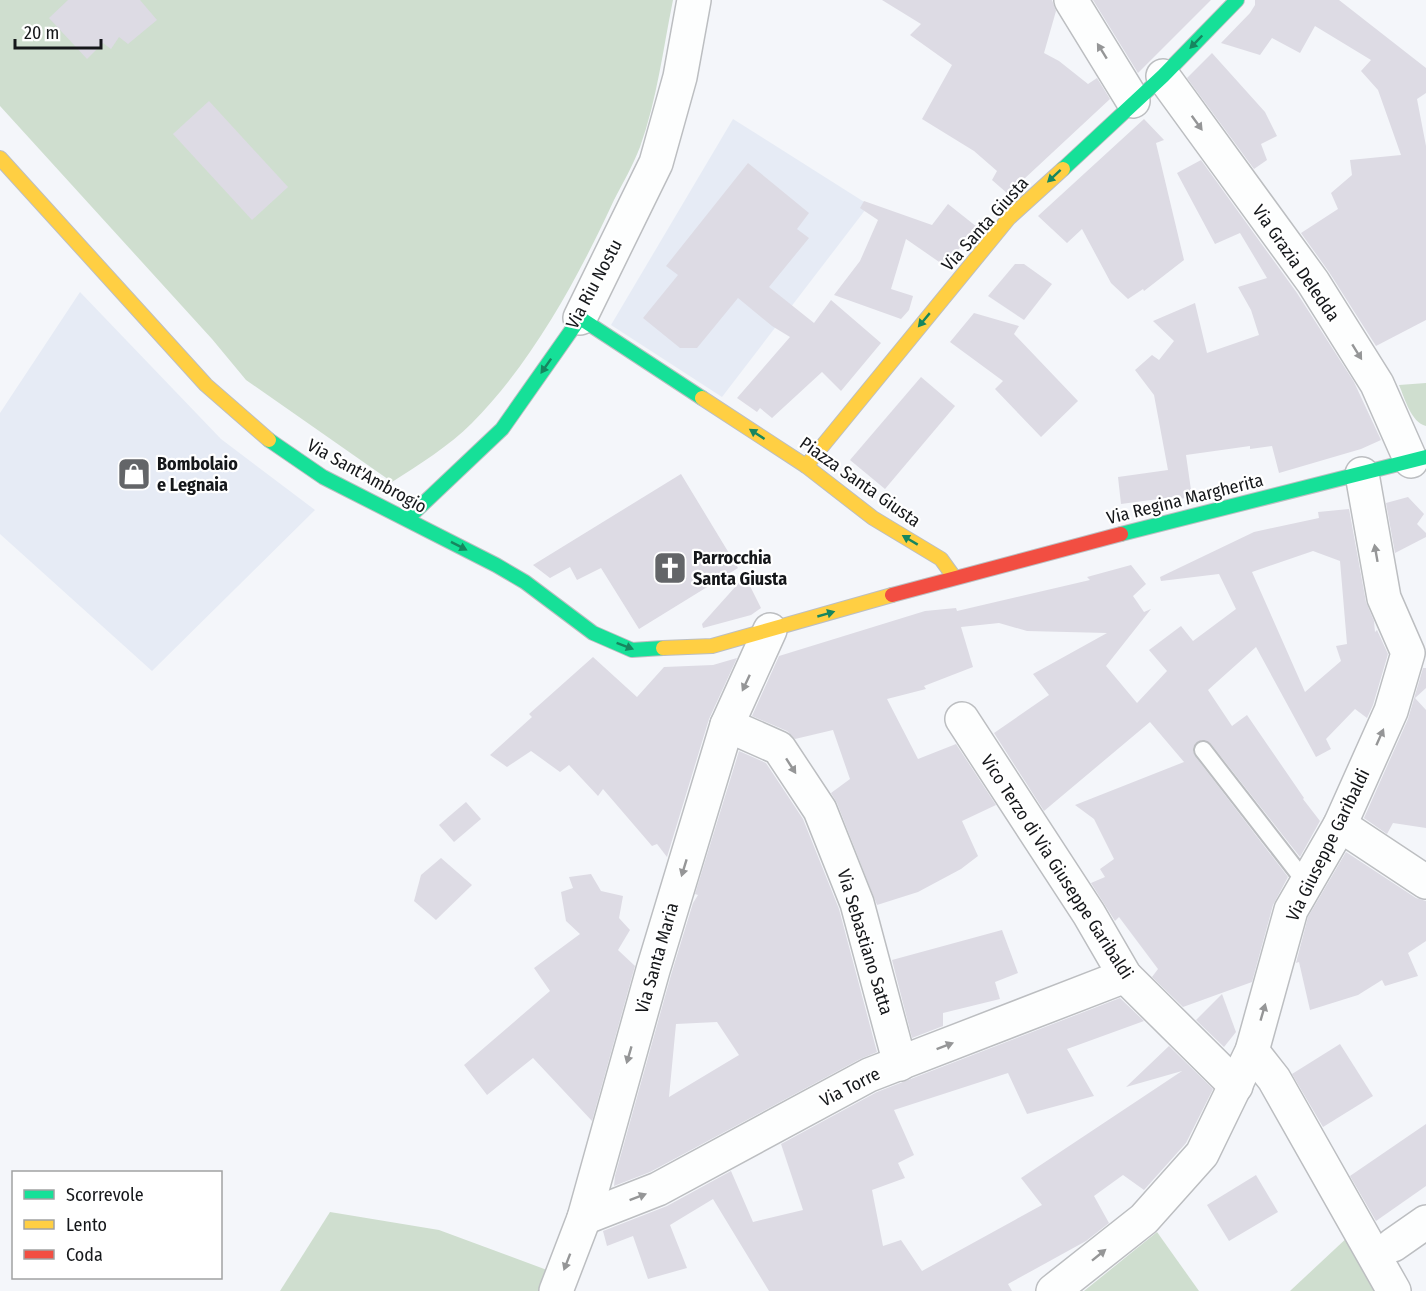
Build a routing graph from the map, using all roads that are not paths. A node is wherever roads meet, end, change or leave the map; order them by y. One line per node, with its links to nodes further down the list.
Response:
1 (694, 0): 7 (street, Via Riu Nostu)
2 (1071, 0): 5 (street, one-way to 2)
3 (1237, 0): 4 (street, Via Santa Giusta, one-way to 4)
4 (1163, 76): 5 (street, Via Santa Giusta); 8 (street, Via Grazia Deledda, one-way to 8)
5 (1133, 101): 9 (street, Via Santa Giusta, one-way to 9)
6 (0, 158): 11 (street, Via Sant'Ambrogio)
7 (580, 318): 9 (street, Piazza Santa Giusta, one-way to 7); 11 (street, Via Riu Nostu, one-way to 11)
8 (1418, 459): 10 (street, Via Regina Margherita)
9 (806, 466): 12 (street, Piazza Santa Giusta, one-way to 9)
10 (1362, 474): 12 (street, Via Regina Margherita); 17 (street, Via Giuseppe Garibaldi, one-way to 10)
11 (407, 519): 13 (street, Via Sant'Ambrogio, one-way to 13)
12 (954, 577): 13 (street, one-way to 12)
13 (770, 630): 15 (street, Via Santa Maria, one-way to 15)
14 (962, 719): 20 (street, Vico Terzo di Via Giuseppe Garibaldi)
15 (727, 724): 22 (street, Via Sebastiano Satta, one-way to 22); 24 (street, Via Santa Maria, one-way to 24)
16 (1203, 750): 19 (lane)
17 (1340, 825): 18 (street); 19 (street, Via Giuseppe Garibaldi)
18 (1426, 882)
19 (1307, 884): 21 (street, Via Giuseppe Garibaldi, one-way to 19)
20 (1125, 976): 22 (street, Via Torre, one-way to 20); 23 (street, Vico Terzo di Via Giuseppe Garibaldi)
21 (1252, 1051): 23 (street, Via Giuseppe Garibaldi); 29 (street)
22 (900, 1064): 24 (street, Via Torre, one-way to 22)
23 (1236, 1086): 28 (street, Via Giuseppe Garibaldi, one-way to 23)
24 (584, 1218): 27 (street, Via Santa Maria, one-way to 27)
25 (1426, 1222): 26 (street)
26 (1393, 1245)
27 (556, 1291)
28 (1053, 1291)
29 (1394, 1291)

